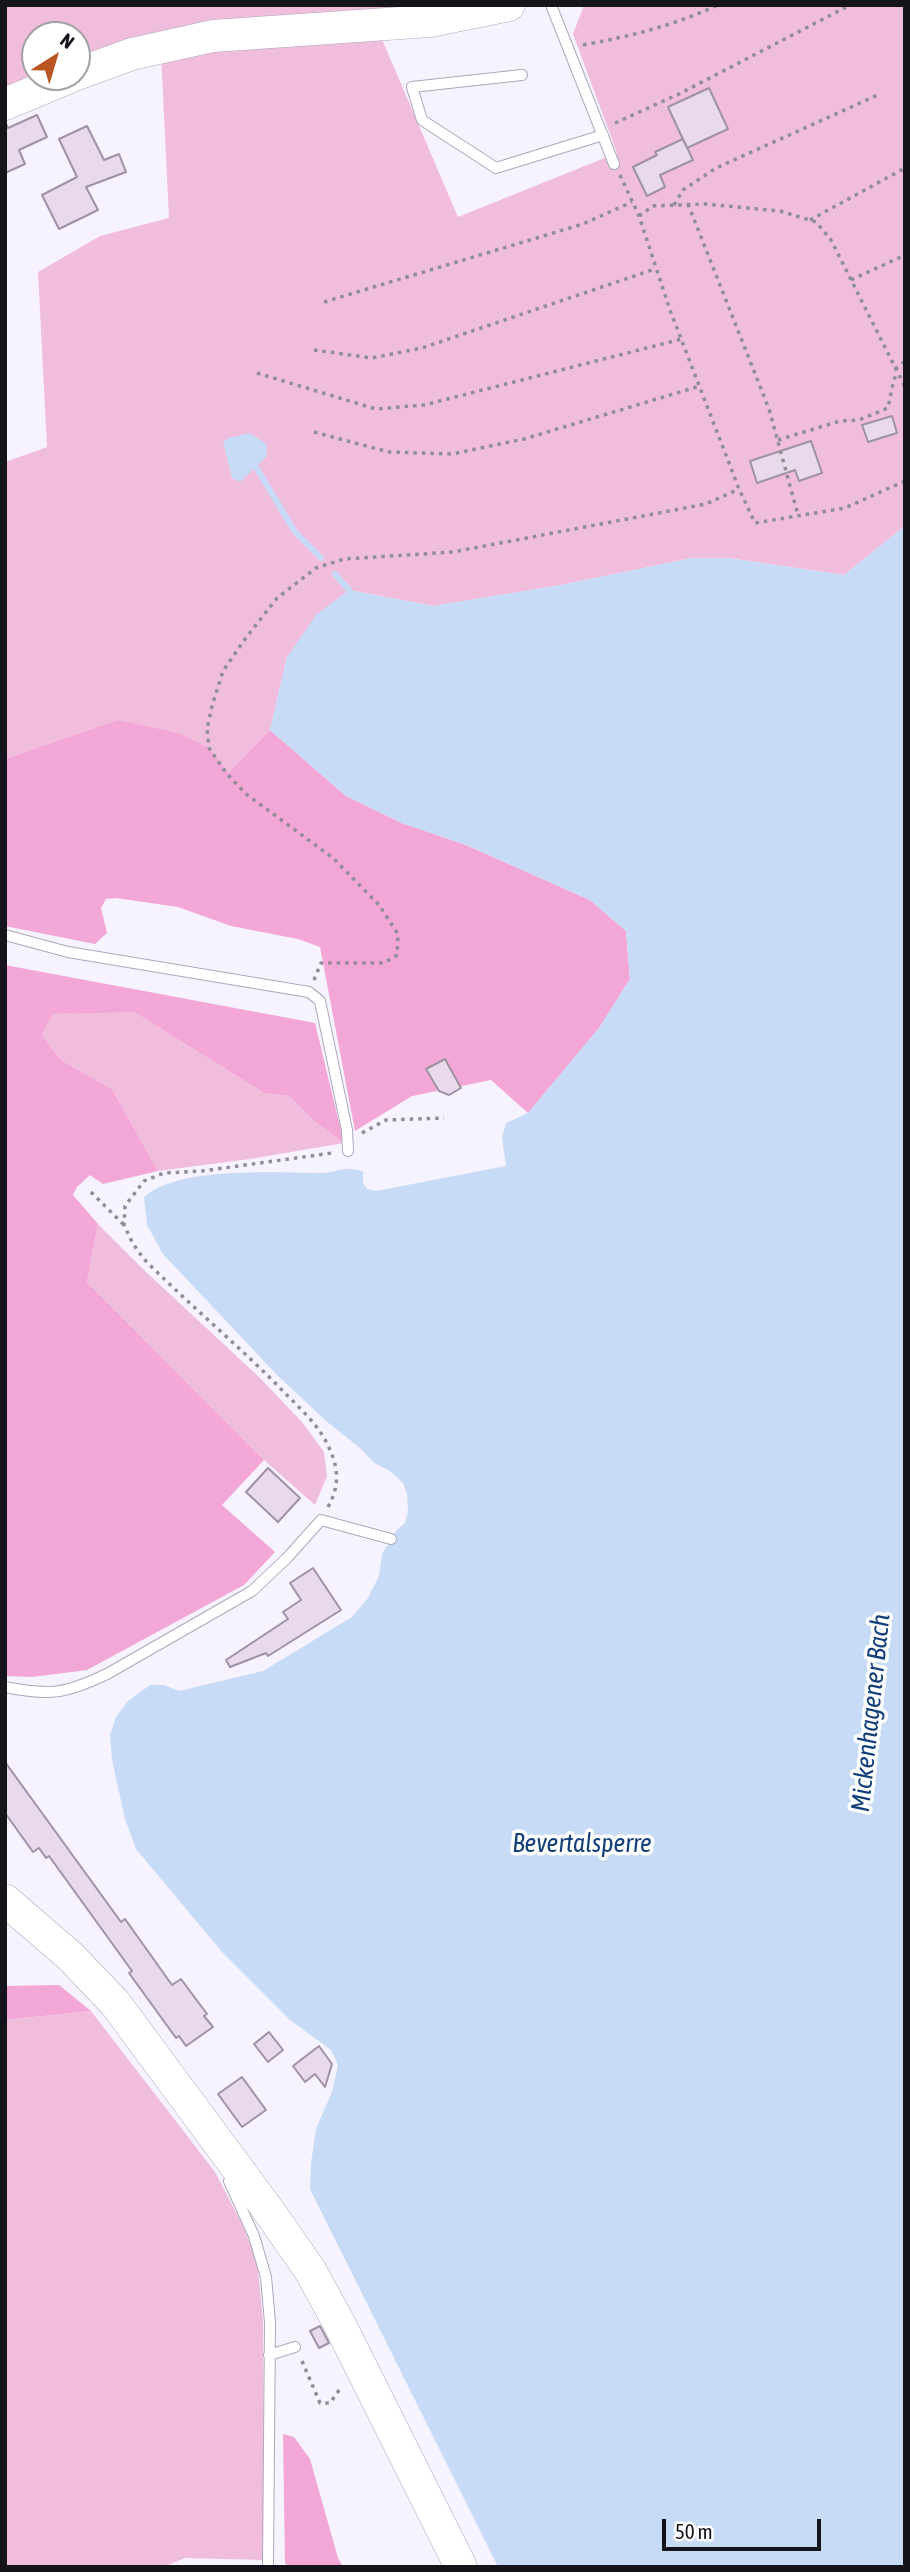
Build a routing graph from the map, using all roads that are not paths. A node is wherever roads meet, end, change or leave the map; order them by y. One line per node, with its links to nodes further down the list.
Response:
1 (509, 5): 3 (street)
2 (551, 5): 7 (lane)
3 (91, 69)
4 (522, 75): 7 (lane)
5 (36, 91): 6 (street)
6 (5, 104)
7 (602, 132): 8 (lane)
8 (614, 164)
9 (5, 935): 10 (lane)
10 (347, 1147)
11 (391, 1539): 12 (lane)
12 (5, 1688)
13 (5, 1900): 14 (street)
14 (237, 2167): 16 (lane); 18 (street)
15 (295, 2347): 16 (lane)
16 (270, 2355): 17 (lane)
17 (268, 2567)
18 (461, 2567)

